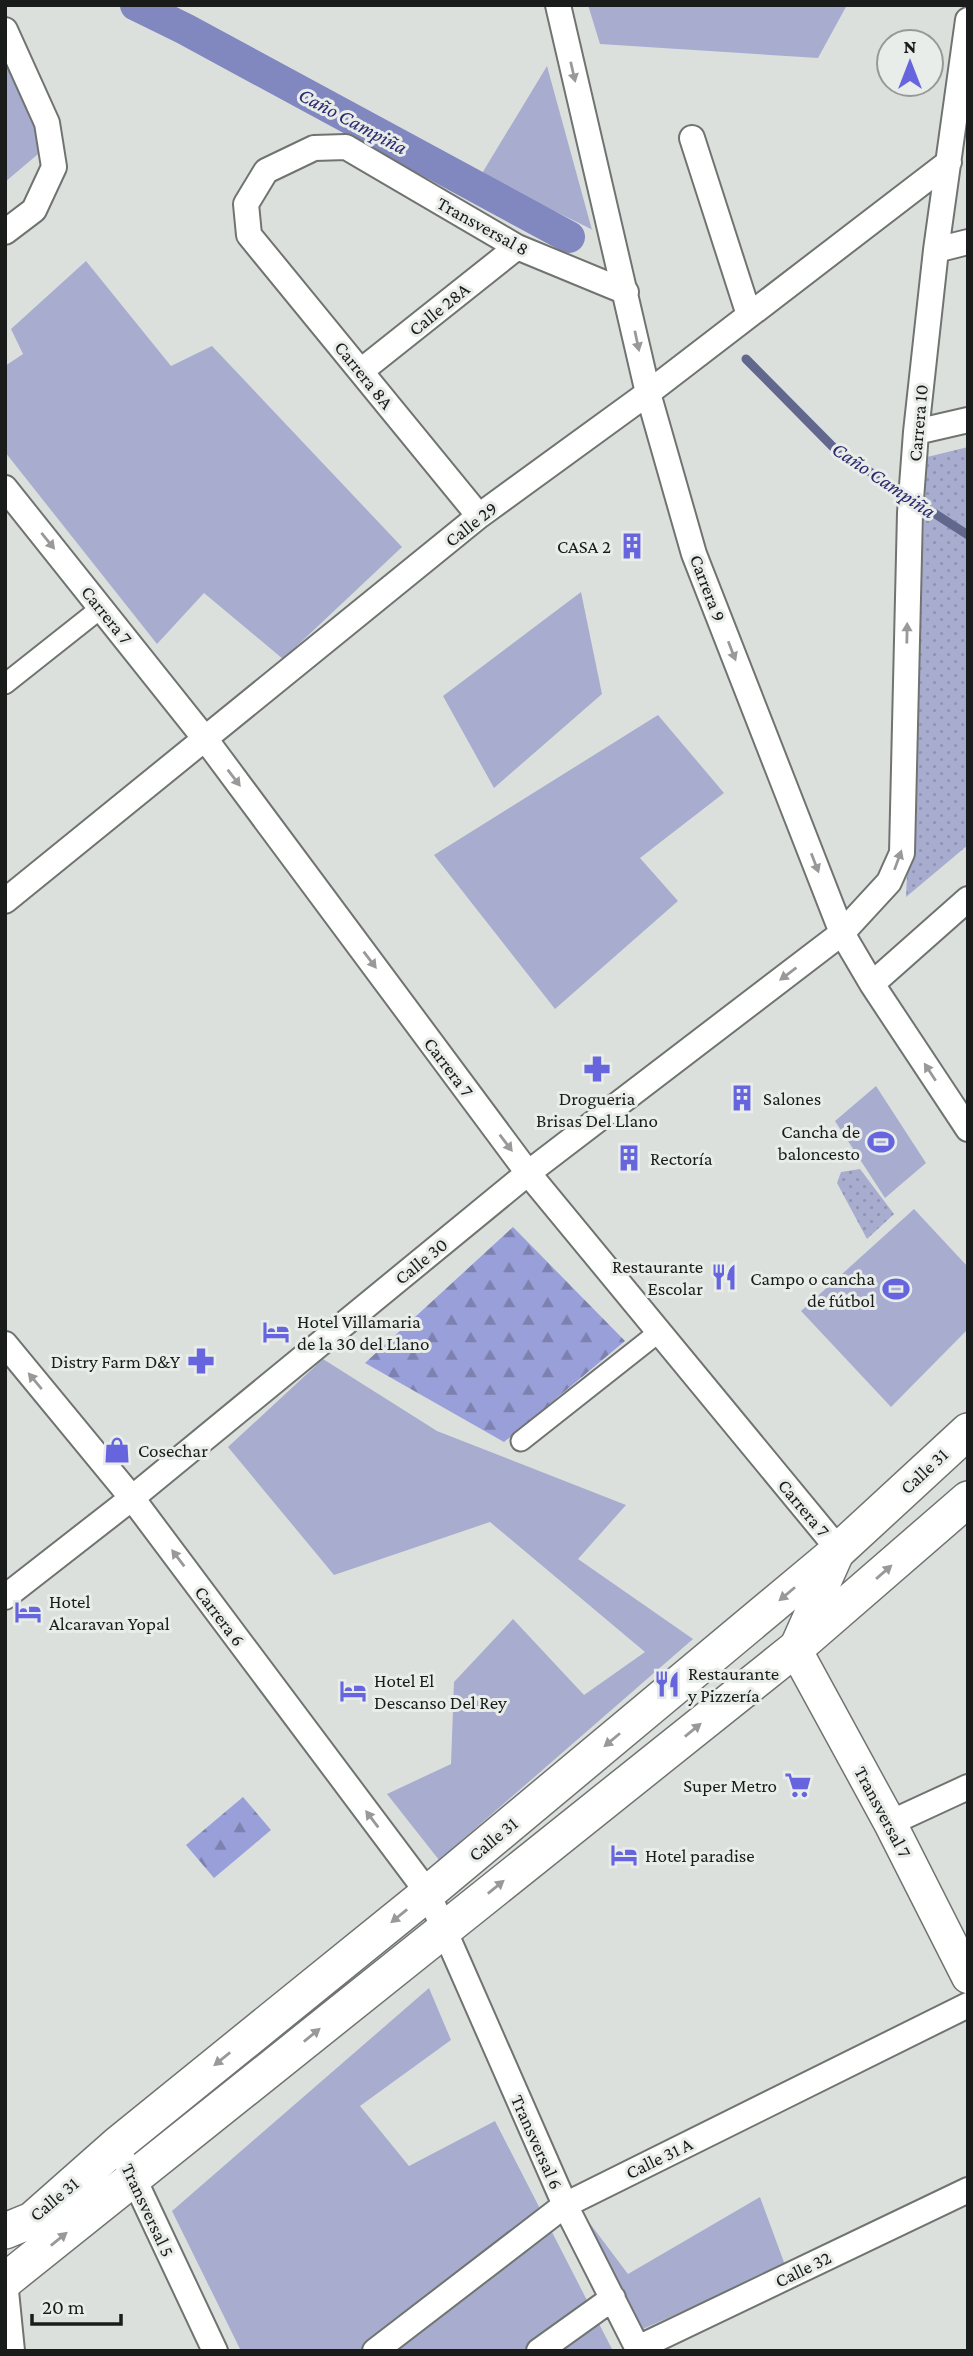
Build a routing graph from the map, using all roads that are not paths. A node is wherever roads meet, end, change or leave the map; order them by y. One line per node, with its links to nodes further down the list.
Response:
1 (558, 5): 12 (street, Carrera 9, one-way to 12)
2 (968, 20): 4 (street, Carrera 10)
3 (5, 30): 8 (street)
4 (964, 85): 7 (street, Carrera 10)
5 (692, 138): 13 (street)
6 (346, 147): 10 (street, Transversal 8); 14 (street, Carrera 8A)
7 (949, 162): 11 (street, Carrera 10); 13 (street, Calle 29)
8 (5, 232)
9 (968, 242): 11 (street)
10 (517, 247): 12 (street, Transversal 8); 14 (street, Calle 28A)
11 (936, 250): 17 (street, Carrera 10)
12 (626, 292): 15 (street, Carrera 9, one-way to 15)
13 (750, 315): 15 (street, Calle 29)
14 (361, 371): 19 (street, Carrera 8A)
15 (648, 393): 19 (street, Calle 29); 25 (street, Carrera 9, one-way to 25)
16 (968, 420): 17 (street)
17 (916, 432): 25 (street, Carrera 10, one-way to 17)
18 (5, 488): 20 (street, Carrera 7, one-way to 20)
19 (479, 516): 22 (street, Calle 29)
20 (101, 608): 21 (street); 22 (street, Carrera 7)
21 (5, 684)
22 (206, 740): 24 (street, Calle 29); 28 (street, Carrera 7, one-way to 28)
23 (968, 899): 26 (street)
24 (5, 901)
25 (842, 933): 26 (street, Carrera 9); 28 (street, Calle 30, one-way to 28)
26 (872, 984): 27 (street, Carrera 9, one-way to 26)
27 (968, 1129)
28 (528, 1173): 29 (street, Carrera 7); 33 (street, Calle 30)
29 (659, 1332): 32 (street); 35 (street, Carrera 7)
30 (5, 1344): 33 (street, Carrera 6, one-way to 30)
31 (968, 1431): 35 (main road, Calle 31)
32 (521, 1441)
33 (132, 1498): 36 (street, Calle 30); 40 (street, Carrera 6, one-way to 33)
34 (968, 1499): 37 (main road, Calle 31, one-way to 34)
35 (839, 1550): 37 (street, Carrera 7); 40 (main road, Calle 31, one-way to 40)
36 (5, 1597)
37 (795, 1649): 39 (street, Transversal 7); 41 (main road, Calle 31, one-way to 37)
38 (968, 1787): 39 (street)
39 (890, 1823): 42 (street, Transversal 7)
40 (428, 1893): 41 (street, Carrera 6); 44 (main road, Calle 31, one-way to 44)
41 (443, 1930): 45 (main road, Calle 31, one-way to 41); 47 (street, Transversal 6)
42 (968, 1977)
43 (968, 2005): 47 (street, Calle 31 A)
44 (118, 2144): 45 (street, Transversal 5); 48 (main road, Calle 31)
45 (134, 2179): 49 (main road, Calle 31, one-way to 45); 53 (street, Transversal 5)
46 (968, 2190): 51 (street, Calle 32)
47 (565, 2205): 50 (street, Transversal 6); 54 (street, Calle 31 A)
48 (5, 2231)
49 (5, 2281): 52 (street)
50 (613, 2298): 51 (street, Transversal 6); 55 (street)
51 (638, 2349)
52 (12, 2351)
53 (215, 2351)
54 (376, 2351)
55 (539, 2351)

